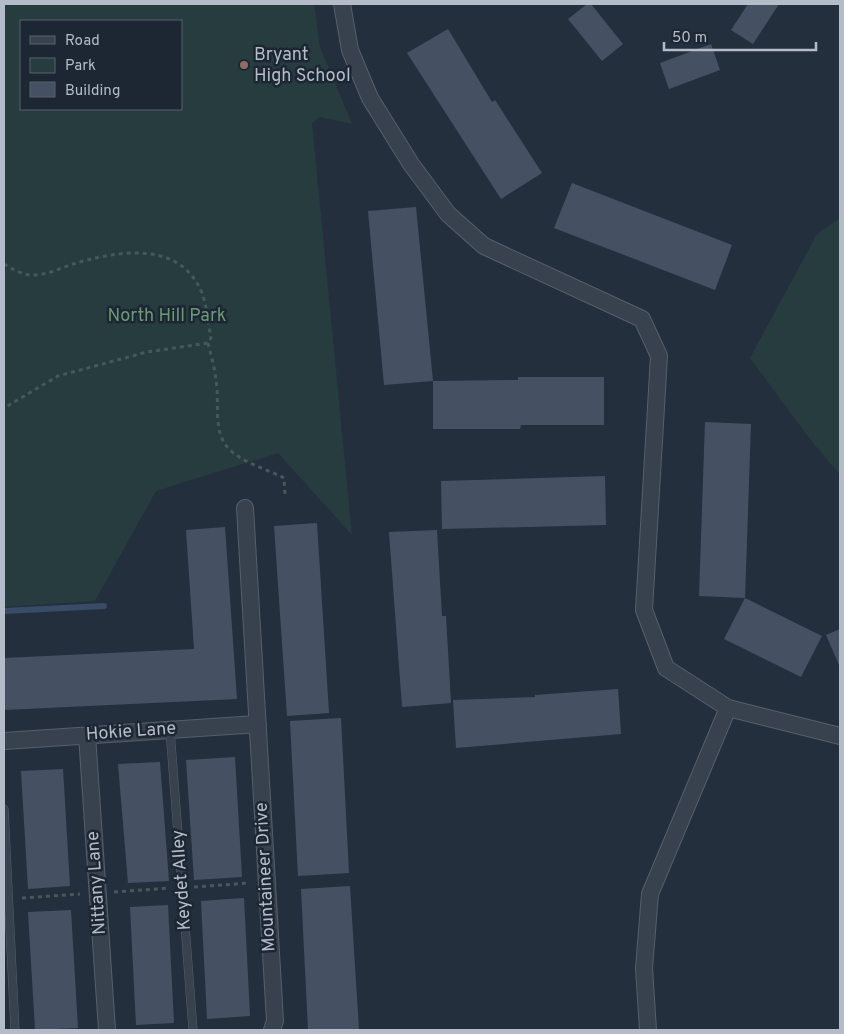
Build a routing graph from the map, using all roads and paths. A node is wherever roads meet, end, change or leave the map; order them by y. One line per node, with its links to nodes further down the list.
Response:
1 (342, 4): 7 (street)
2 (4, 264): 3 (path)
3 (208, 343): 4 (path); 5 (path)
4 (4, 408)
5 (285, 495)
6 (245, 508): 8 (street, Mountaineer Drive)
7 (728, 708): 11 (street); 22 (street)
8 (258, 724): 9 (street, Hokie Lane); 14 (street, Mountaineer Drive)
9 (170, 730): 10 (street, Hokie Lane); 15 (lane, Keydet Alley)
10 (87, 735): 12 (street, Hokie Lane); 16 (street, Nittany Lane)
11 (840, 736)
12 (4, 741)
13 (4, 809): 17 (lane)
14 (267, 882): 15 (path); 21 (street, Mountaineer Drive)
15 (182, 888): 16 (path); 20 (lane, Keydet Alley)
16 (98, 893): 17 (path); 19 (street, Nittany Lane)
17 (8, 899): 18 (lane)
18 (15, 1030)
19 (107, 1030)
20 (193, 1030)
21 (272, 1030)
22 (648, 1030)

